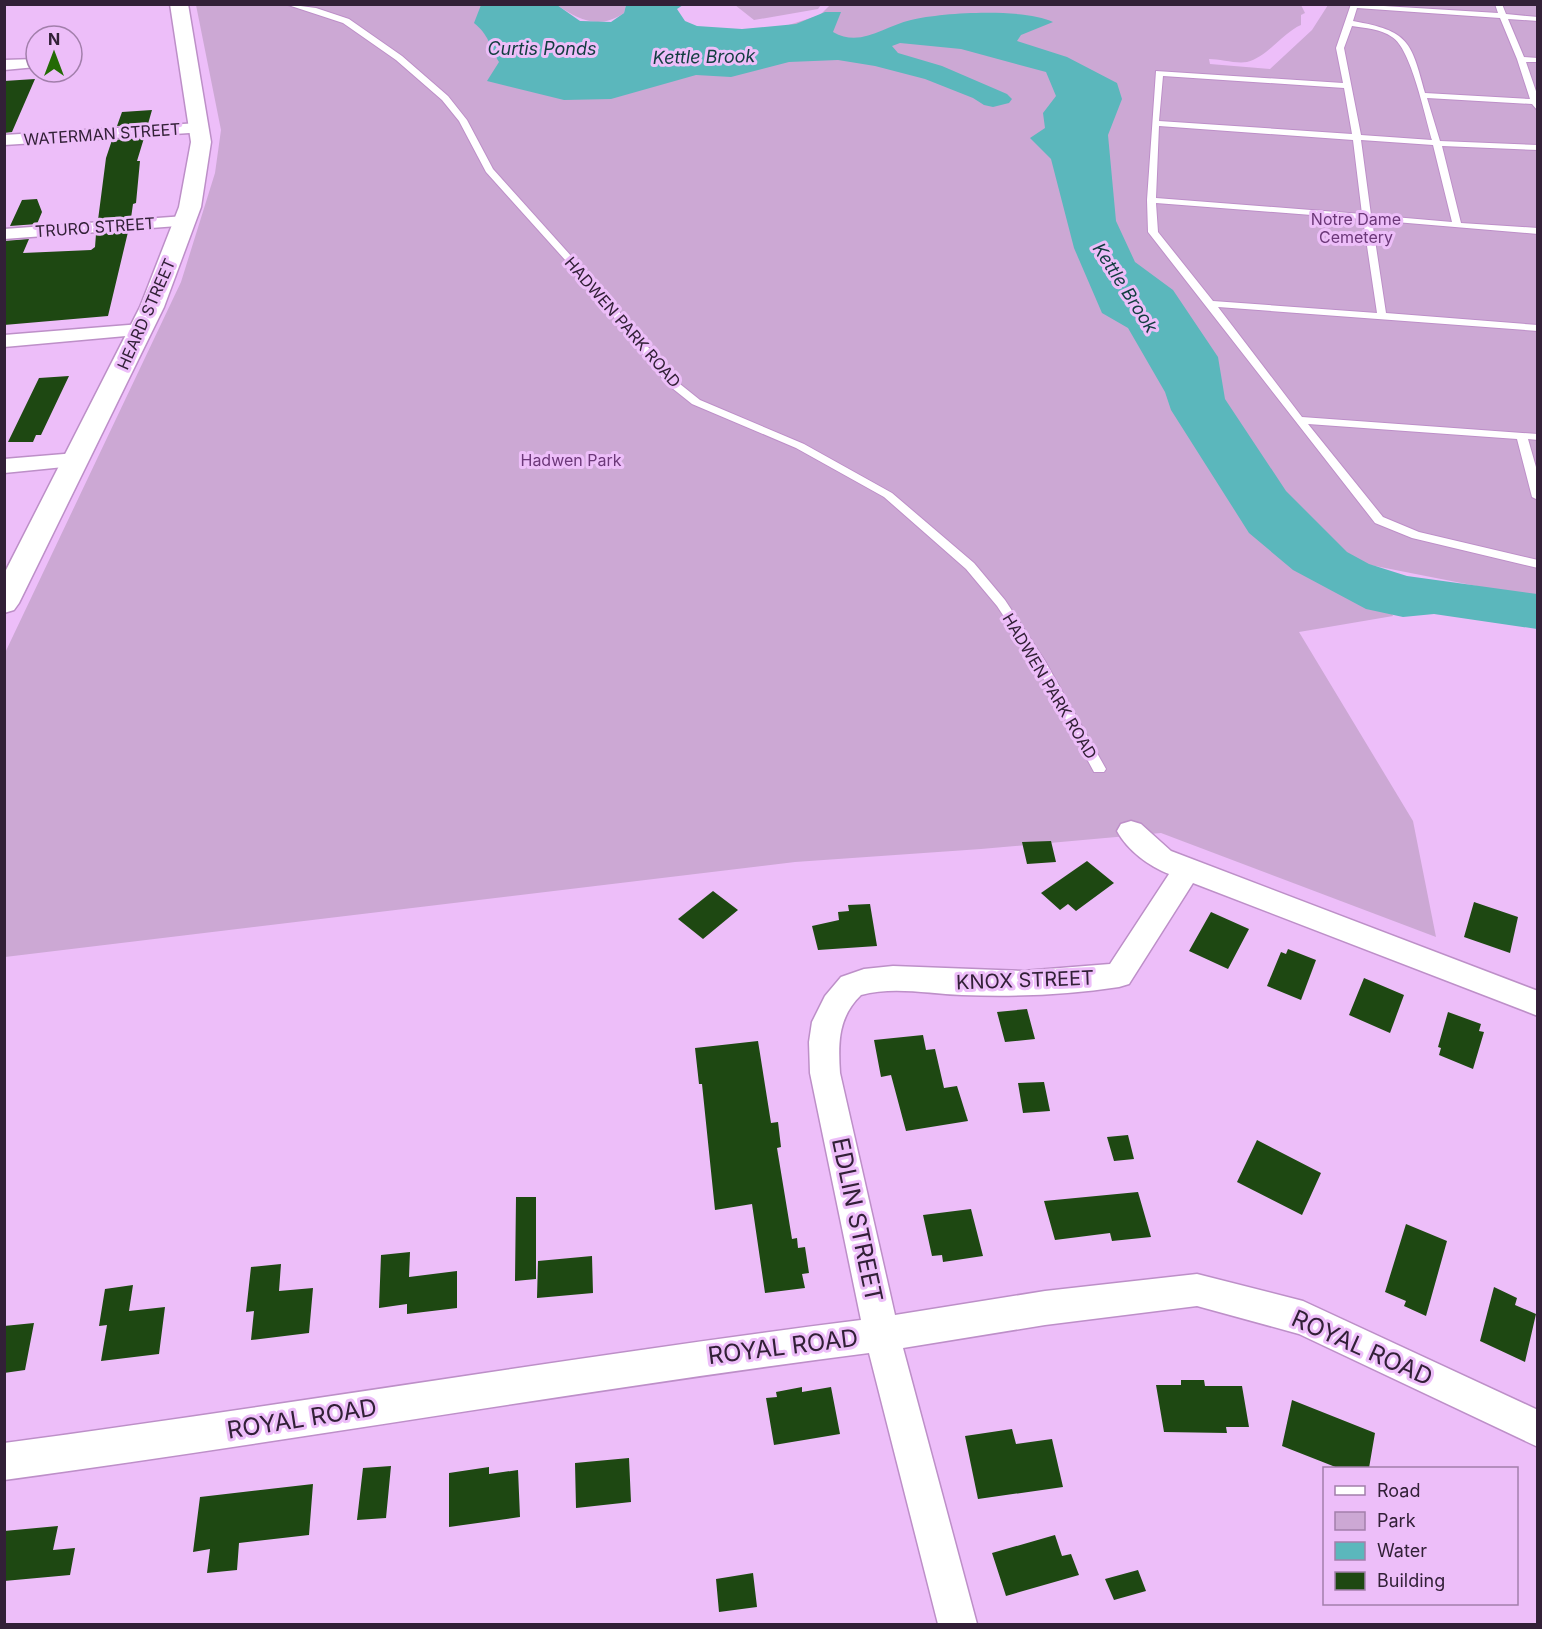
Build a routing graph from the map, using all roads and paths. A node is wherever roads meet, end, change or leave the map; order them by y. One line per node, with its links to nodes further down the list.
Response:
1 (179, 4): 16 (street, HEARD STREET)
2 (288, 4): 40 (lane, HADWEN PARK ROAD)
3 (1498, 4): 5 (lane)
4 (1354, 5): 5 (lane); 7 (lane)
5 (1503, 16): 6 (lane); 8 (lane)
6 (1538, 19)
7 (1349, 23): 12 (lane); 13 (lane)
8 (1521, 59): 9 (lane); 14 (lane)
9 (1538, 60)
10 (24, 64): 11 (street)
11 (4, 65)
12 (1346, 86): 15 (lane); 17 (lane)
13 (1422, 95): 14 (lane); 19 (lane)
14 (1537, 104)
15 (1155, 123): 17 (lane); 21 (lane)
16 (199, 128): 18 (street, WATERMAN STREET); 23 (street, HEARD STREET)
17 (1357, 138): 19 (lane); 22 (lane)
18 (4, 140)
19 (1437, 143): 20 (lane); 24 (lane)
20 (1538, 148)
21 (1150, 200): 22 (lane); 27 (lane)
22 (1367, 217): 24 (lane); 28 (lane)
23 (185, 221): 26 (street, TRURO STREET); 30 (street, HEARD STREET)
24 (1457, 225): 25 (lane)
25 (1538, 231)
26 (4, 234)
27 (1210, 304): 28 (lane); 32 (lane)
28 (1382, 316): 29 (lane)
29 (1538, 328)
30 (141, 330): 31 (street); 35 (street, HEARD STREET)
31 (4, 341)
32 (1299, 420): 33 (lane); 38 (lane)
33 (1522, 436): 34 (lane); 37 (lane)
34 (1538, 437)
35 (76, 460): 36 (street); 39 (street, HEARD STREET)
36 (4, 466)
37 (1538, 497)
38 (1538, 564)
39 (4, 603)
40 (1099, 769)
41 (1131, 831): 42 (street)
42 (1187, 869): 43 (street, KNOX STREET); 44 (street)
43 (845, 992): 45 (street, EDLIN STREET)
44 (1538, 1004)
45 (882, 1334): 46 (street, ROYAL ROAD); 47 (street, ROYAL ROAD); 48 (street, EDLIN STREET)
46 (1538, 1429)
47 (4, 1462)
48 (958, 1624)

